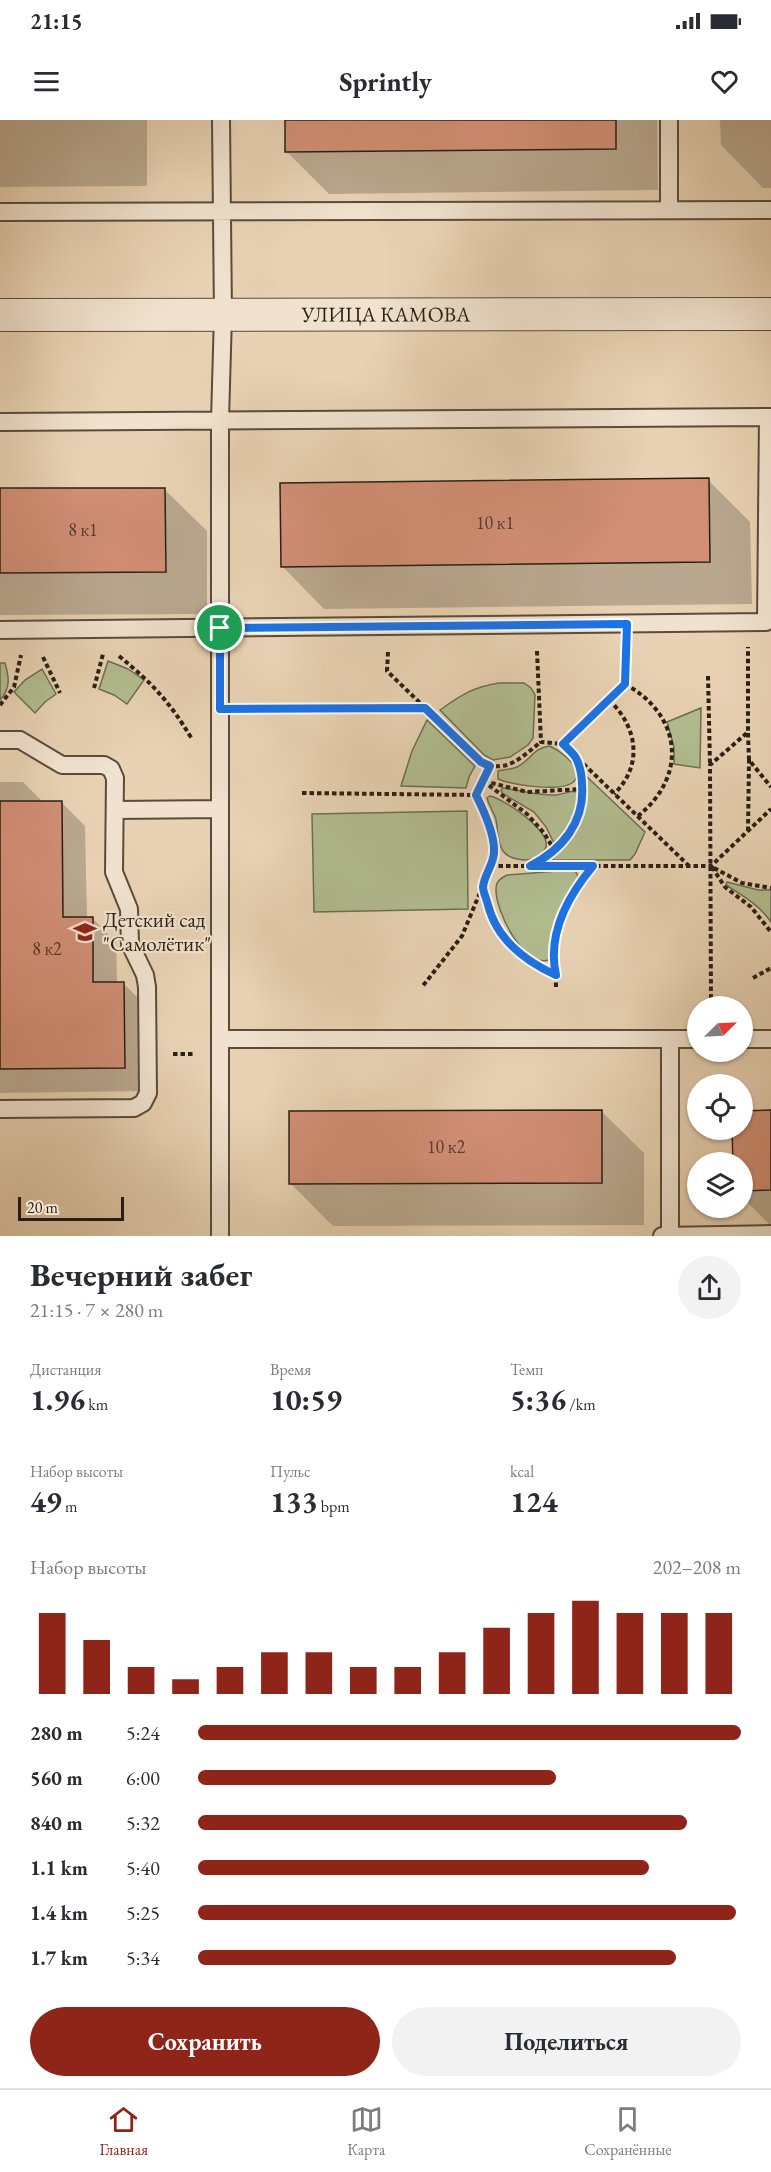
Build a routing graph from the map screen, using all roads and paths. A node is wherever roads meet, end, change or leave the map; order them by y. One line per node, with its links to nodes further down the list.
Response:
1 (221, 120): 6 (lane)
2 (669, 120): 3 (lane)
3 (669, 210): 4 (lane); 6 (lane)
4 (771, 210)
5 (0, 212): 6 (lane)
6 (222, 212): 9 (lane)
7 (771, 314): 9 (street, УЛИЦА КАМОВА)
8 (0, 315): 9 (street, УЛИЦА КАМОВА)
9 (223, 315): 11 (lane)
10 (769, 417): 11 (lane); 14 (lane)
11 (220, 420): 12 (lane); 18 (lane)
12 (0, 422)
13 (748, 622): 14 (lane); 16 (lane); 32 (path)
14 (769, 622)
15 (536, 624): 16 (lane); 17 (lane); 34 (path)
16 (627, 624): 25 (path)
17 (388, 626): 18 (lane); 30 (path)
18 (220, 628): 19 (lane); 31 (lane)
19 (0, 630)
20 (22, 653): 29 (path)
21 (41, 653): 27 (path)
22 (103, 653): 26 (path)
23 (116, 653): 36 (path)
24 (708, 676): 39 (path)
25 (625, 684): 28 (path); 50 (path)
26 (94, 687)
27 (60, 693)
28 (609, 700): 35 (path); 45 (path)
29 (0, 705)
30 (425, 708): 31 (path); 40 (path)
31 (220, 709): 47 (lane)
32 (748, 732): 38 (path); 39 (path)
33 (0, 740): 49 (lane)
34 (541, 742): 35 (path); 40 (path)
35 (563, 744): 37 (path)
36 (195, 745)
37 (576, 757): 43 (path); 45 (path)
38 (749, 760): 42 (path); 51 (path)
39 (710, 765): 57 (path)
40 (490, 766): 41 (path)
41 (483, 781): 43 (path); 46 (path); 52 (path)
42 (771, 787)
43 (583, 789): 52 (path)
44 (302, 793): 46 (path)
45 (614, 794): 50 (path)
46 (476, 795): 53 (path)
47 (220, 809): 49 (lane); 67 (lane)
48 (771, 809): 51 (path)
49 (115, 810): 72 (lane)
50 (638, 816): 56 (path)
51 (748, 831): 57 (path)
52 (555, 851): 54 (path)
53 (491, 866): 54 (path); 58 (path)
54 (530, 866): 55 (path)
55 (593, 866): 56 (path); 62 (path)
56 (689, 866): 57 (path)
57 (711, 866): 59 (path); 60 (path); 66 (path)
58 (483, 887): 62 (path); 64 (path)
59 (771, 888)
60 (771, 932)
61 (771, 968): 63 (path)
62 (556, 975): 65 (path)
63 (753, 978)
64 (422, 987)
65 (556, 987)
66 (711, 996)
67 (220, 1039): 68 (lane); 74 (lane)
68 (670, 1039): 69 (lane); 76 (lane)
69 (687, 1039)
70 (753, 1039): 71 (lane)
71 (771, 1039)
72 (0, 1109)
73 (771, 1234): 76 (lane)
74 (220, 1236)
75 (662, 1236): 76 (lane)
76 (670, 1236)

